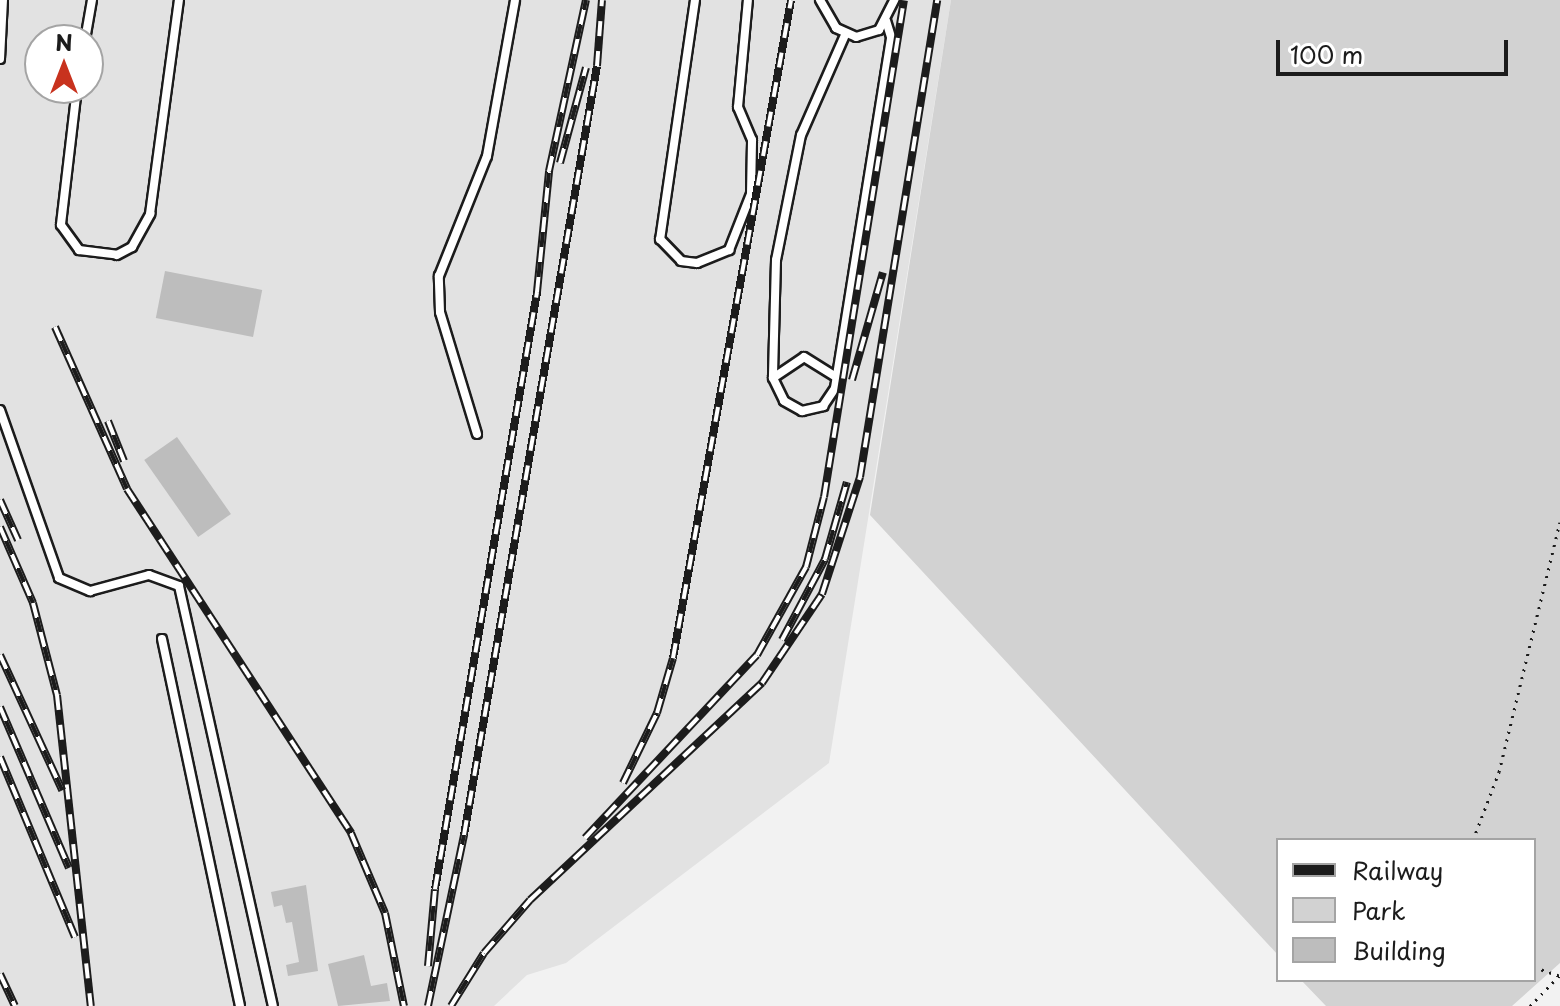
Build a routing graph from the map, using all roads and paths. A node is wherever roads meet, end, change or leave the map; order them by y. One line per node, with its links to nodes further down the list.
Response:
1 (3, 0): 12 (lane)
2 (92, 0): 10 (lane)
3 (179, 0): 13 (lane)
4 (515, 0): 17 (lane)
5 (695, 0): 6 (lane)
6 (748, 0)
7 (820, 0): 11 (lane)
8 (894, 0): 9 (lane)
9 (886, 21): 11 (lane); 15 (lane)
10 (88, 24)
11 (845, 35): 14 (lane)
12 (0, 59)
13 (75, 104)
14 (773, 378): 15 (lane); 15 (lane)
15 (837, 378)
16 (0, 410): 24 (lane)
17 (477, 434)
18 (1560, 522): 20 (path)
19 (162, 639): 23 (lane)
20 (1474, 838)
21 (1536, 968): 22 (path)
22 (1559, 976): 25 (path)
23 (240, 1006)
24 (273, 1006)
25 (1530, 1006)

